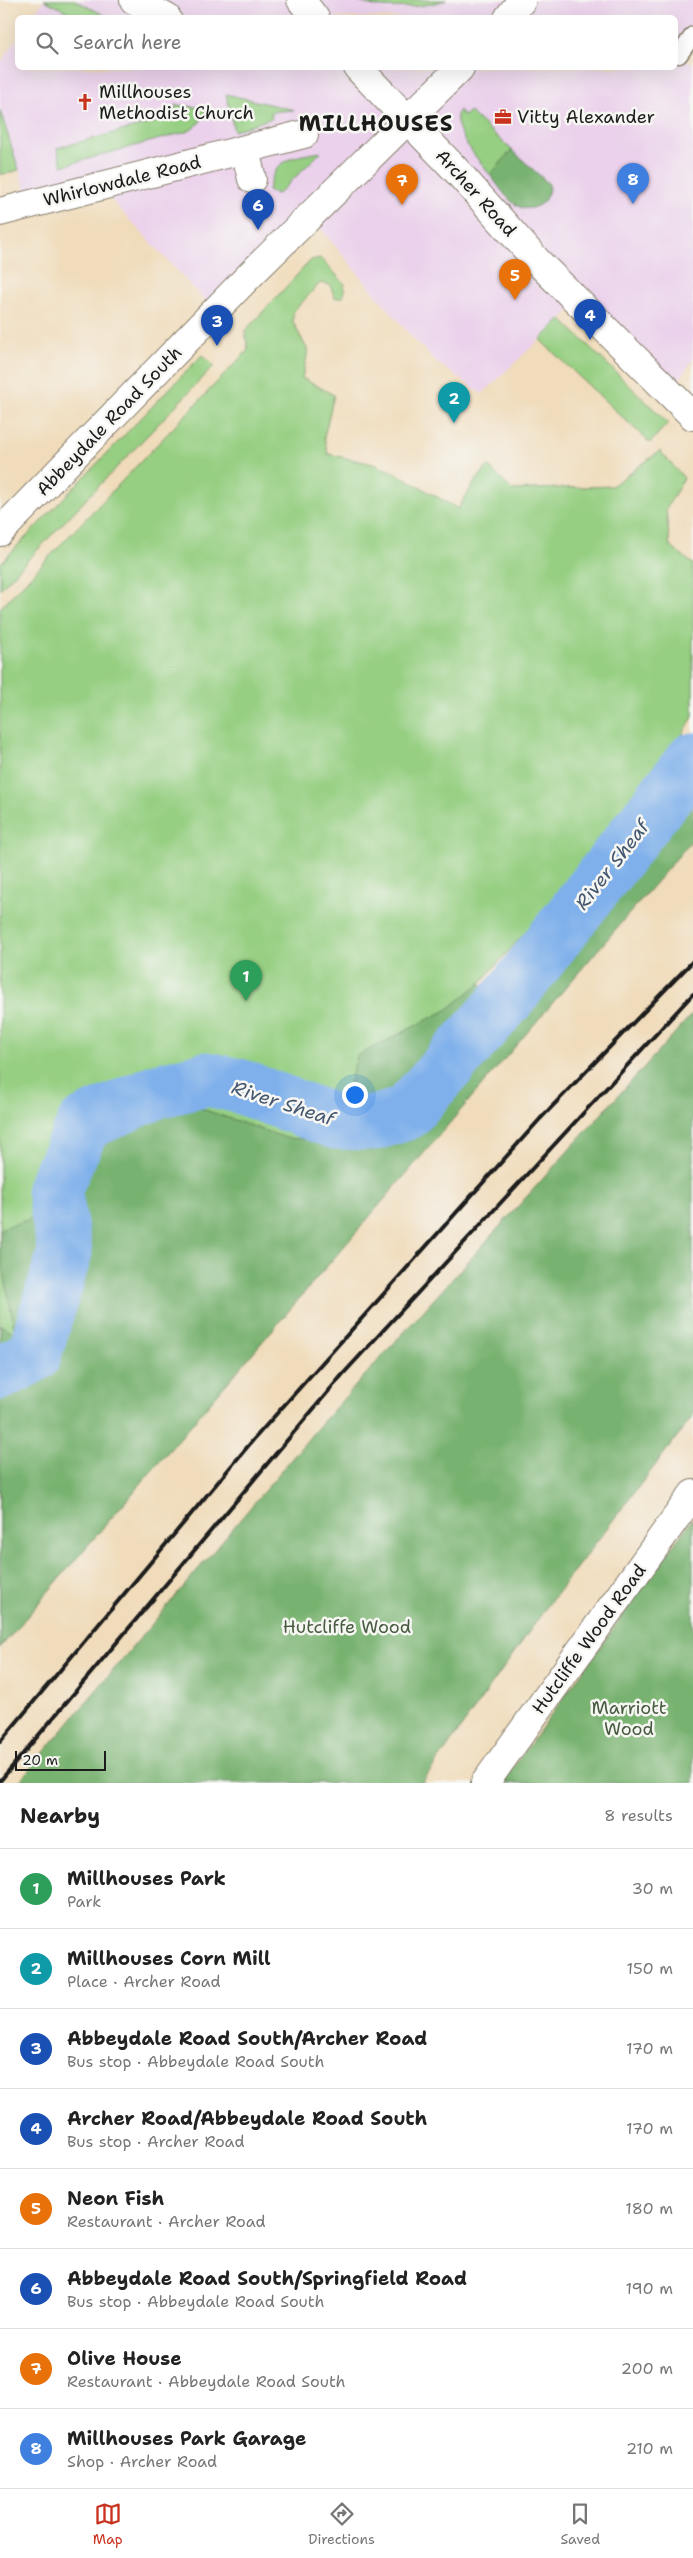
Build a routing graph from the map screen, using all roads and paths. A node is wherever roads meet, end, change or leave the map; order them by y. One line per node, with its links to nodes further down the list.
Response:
1 (134, 0): 4 (street)
2 (301, 0): 5 (street)
3 (522, 0): 6 (street)
4 (162, 15)
5 (313, 15)
6 (510, 15)
7 (693, 34): 8 (lane)
8 (680, 55)
9 (360, 70): 11 (street, Archer Road)
10 (458, 70): 11 (street, Abbeydale Road South)
11 (408, 118): 16 (street, Archer Road); 17 (street, Abbeydale Road South)
12 (304, 134): 13 (street, Whirlowdale Road)
13 (245, 150): 14 (street); 15 (street, Whirlowdale Road)
14 (252, 178)
15 (0, 212)
16 (693, 416)
17 (2, 526)
18 (693, 1494): 19 (street, Hutcliffe Wood Road)
19 (485, 1783)

